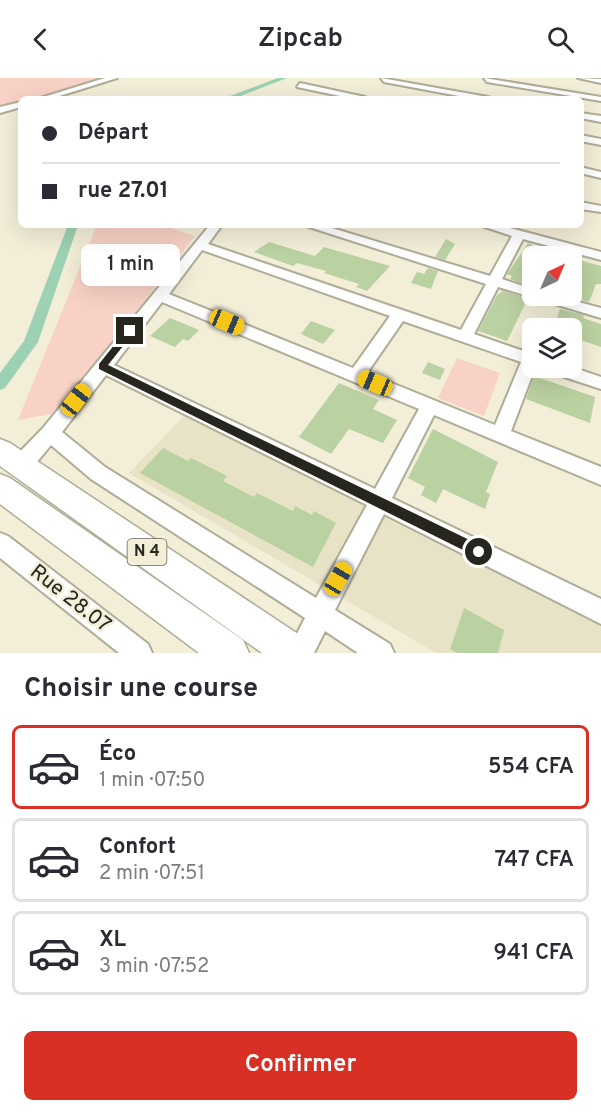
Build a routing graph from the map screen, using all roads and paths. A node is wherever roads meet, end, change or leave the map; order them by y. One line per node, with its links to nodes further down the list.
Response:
1 (113, 78): 7 (street)
2 (582, 78): 5 (street)
3 (488, 79): 10 (street); 11 (street)
4 (384, 80): 9 (street)
5 (601, 81)
6 (300, 85): 8 (street)
7 (51, 96)
8 (349, 96)
9 (463, 96)
10 (469, 96)
11 (601, 99)
12 (18, 105): 13 (street)
13 (0, 110)
14 (584, 117): 15 (street)
15 (601, 119)
16 (584, 139): 17 (street)
17 (601, 142)
18 (584, 172): 19 (street)
19 (601, 175)
20 (584, 205): 21 (street)
21 (601, 209)
22 (213, 228): 26 (street)
23 (319, 228): 28 (street)
24 (495, 228): 25 (street)
25 (519, 235): 27 (street); 28 (street)
26 (199, 245): 30 (street); 33 (street)
27 (601, 256)
28 (494, 281): 29 (street); 34 (street)
29 (522, 290)
30 (158, 295): 36 (street); 37 (street)
31 (577, 306): 32 (street)
32 (601, 313)
33 (400, 314): 34 (street); 37 (street)
34 (465, 336): 35 (street)
35 (522, 357)
36 (102, 366): 42 (street); 46 (street)
37 (357, 375): 41 (street)
38 (582, 377): 40 (street)
39 (524, 378): 43 (street)
40 (601, 383)
41 (430, 406): 43 (street); 46 (street)
42 (50, 433): 44 (street); 49 (street)
43 (501, 434): 45 (street)
44 (7, 467): 51 (highway, N 4); 52 (highway, N 4)
45 (601, 476)
46 (378, 501): 48 (street); 49 (street)
47 (0, 544): 50 (street, Rue 28.07)
48 (601, 612)
49 (320, 614): 53 (street); 54 (street)
50 (139, 653)
51 (230, 653)
52 (294, 653)
53 (300, 653)
54 (381, 653)

